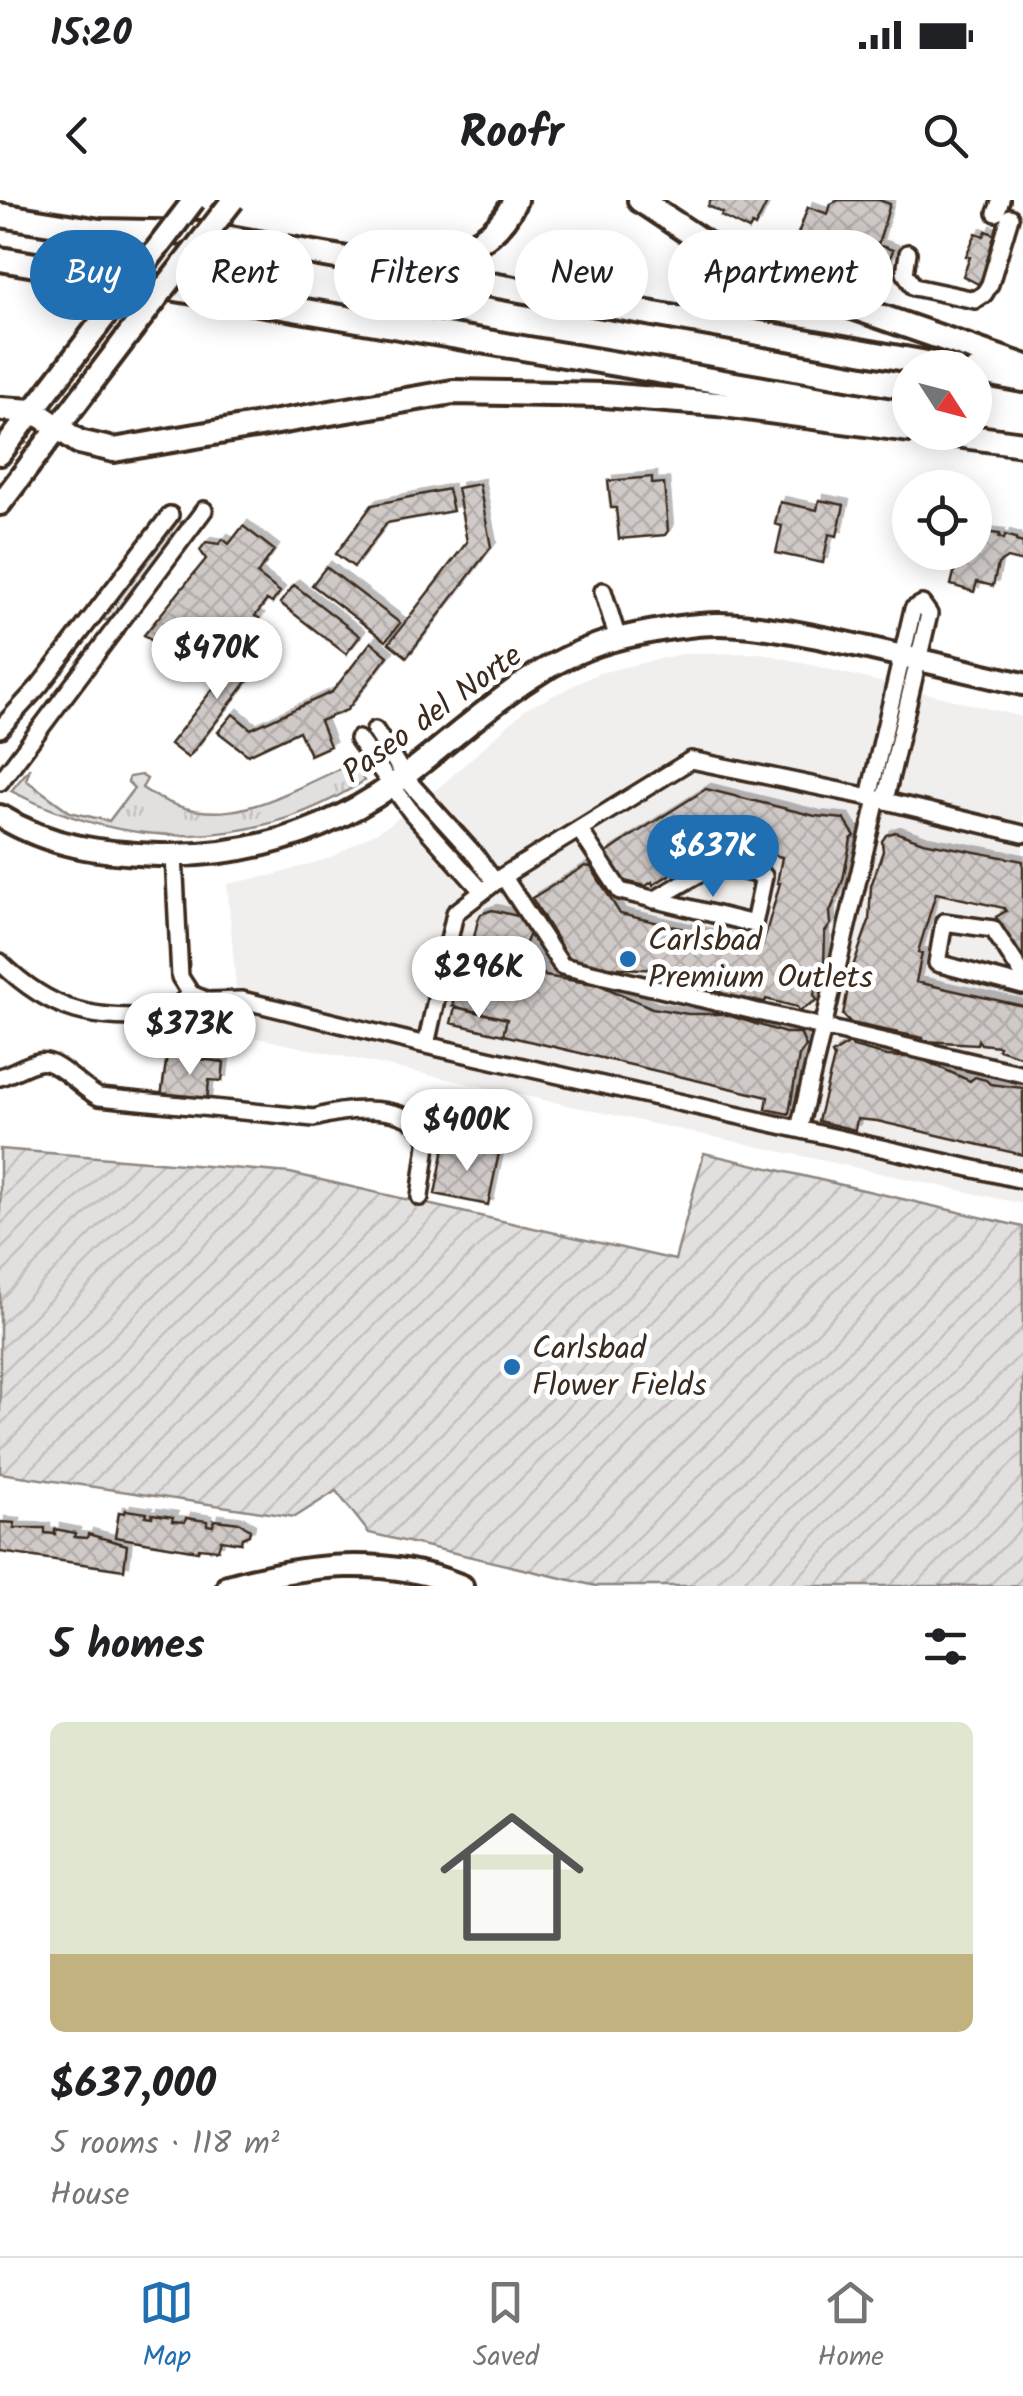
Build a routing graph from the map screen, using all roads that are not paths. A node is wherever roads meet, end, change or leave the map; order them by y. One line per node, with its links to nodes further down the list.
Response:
1 (194, 200): 17 (main road, bridge)
2 (233, 200): 19 (main road, bridge)
3 (516, 200): 8 (highway)
4 (640, 200): 13 (highway)
5 (1003, 210): 10 (street)
6 (0, 215): 7 (highway)
7 (176, 233)
8 (314, 246)
9 (314, 252): 12 (highway)
10 (908, 253)
11 (0, 259): 18 (highway)
12 (892, 357)
13 (1023, 366)
14 (992, 374): 15 (highway)
15 (1023, 380)
16 (0, 410): 17 (highway)
17 (34, 411): 19 (highway); 25 (main road)
18 (892, 411)
19 (59, 428): 20 (highway); 26 (main road)
20 (892, 428)
21 (992, 428): 22 (highway)
22 (1023, 433)
23 (992, 440): 24 (highway)
24 (1023, 444)
25 (0, 454)
26 (0, 504)
27 (204, 510): 37 (street)
28 (170, 515): 33 (street)
29 (603, 591): 30 (street)
30 (618, 639): 31 (main road, Paseo del Norte); 36 (main road, Paseo del Norte)
31 (910, 658): 32 (main road, Paseo del Norte); 38 (street)
32 (1023, 684)
33 (0, 730)
34 (375, 730): 36 (street)
35 (358, 738): 36 (street)
36 (398, 780): 42 (main road, Paseo del Norte); 43 (street)
37 (0, 782)
38 (877, 799): 40 (street); 41 (street); 49 (street)
39 (0, 816): 42 (main road, Paseo del Norte)
40 (578, 829): 43 (street); 44 (street)
41 (1023, 834)
42 (174, 855): 48 (street)
43 (493, 883): 49 (street); 50 (street)
44 (654, 900): 44 (street)
45 (0, 962): 48 (street)
46 (1023, 975): 47 (street)
47 (1023, 986)
48 (191, 994): 50 (street)
49 (823, 1026): 51 (street); 53 (street)
50 (426, 1046): 53 (street)
51 (1023, 1074)
52 (0, 1077): 55 (street)
53 (799, 1129): 54 (street)
54 (1023, 1180)
55 (420, 1197)
56 (228, 1586): 57 (main road)
57 (462, 1586)

